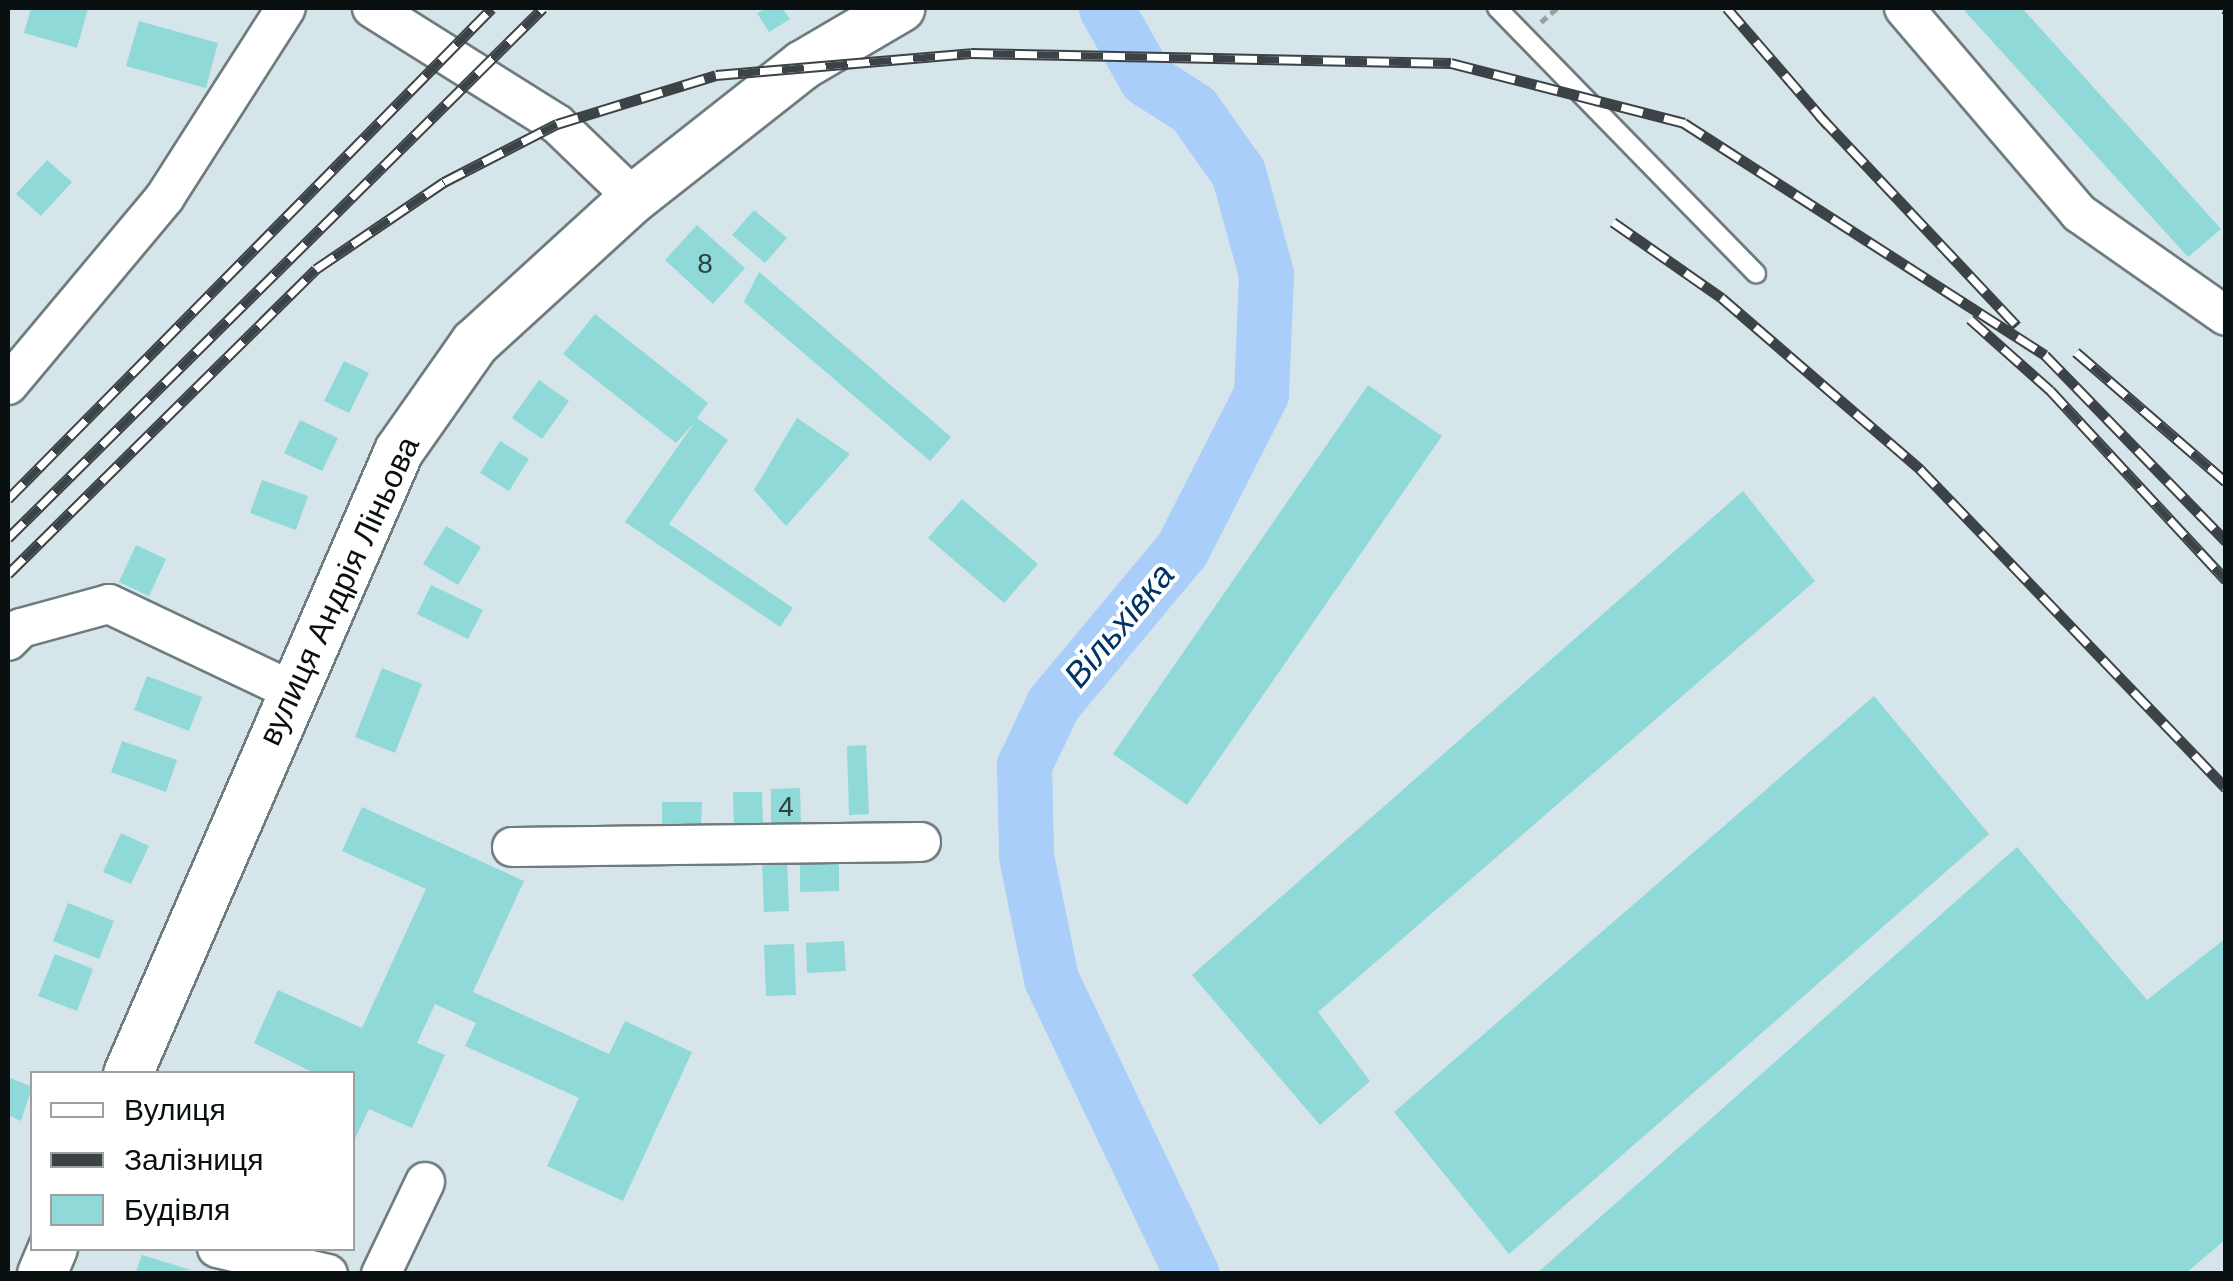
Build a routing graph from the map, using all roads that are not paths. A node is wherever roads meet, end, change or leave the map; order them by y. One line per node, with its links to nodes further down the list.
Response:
1 (286, 8): 9 (street)
2 (372, 8): 6 (street)
3 (900, 8): 6 (street, вулиця Андрія Ліньова)
4 (1497, 8): 7 (lane)
5 (1904, 8): 8 (street)
6 (634, 198): 11 (street, вулиця Андрія Ліньова)
7 (1756, 273)
8 (2226, 316)
9 (8, 385)
10 (8, 641): 11 (street)
11 (288, 689): 14 (street, вулиця Андрія Ліньова)
12 (921, 842): 13 (street)
13 (512, 846)
14 (129, 1071)
15 (425, 1182): 18 (street)
16 (230, 1251): 17 (street)
17 (328, 1274)
18 (381, 1274)

